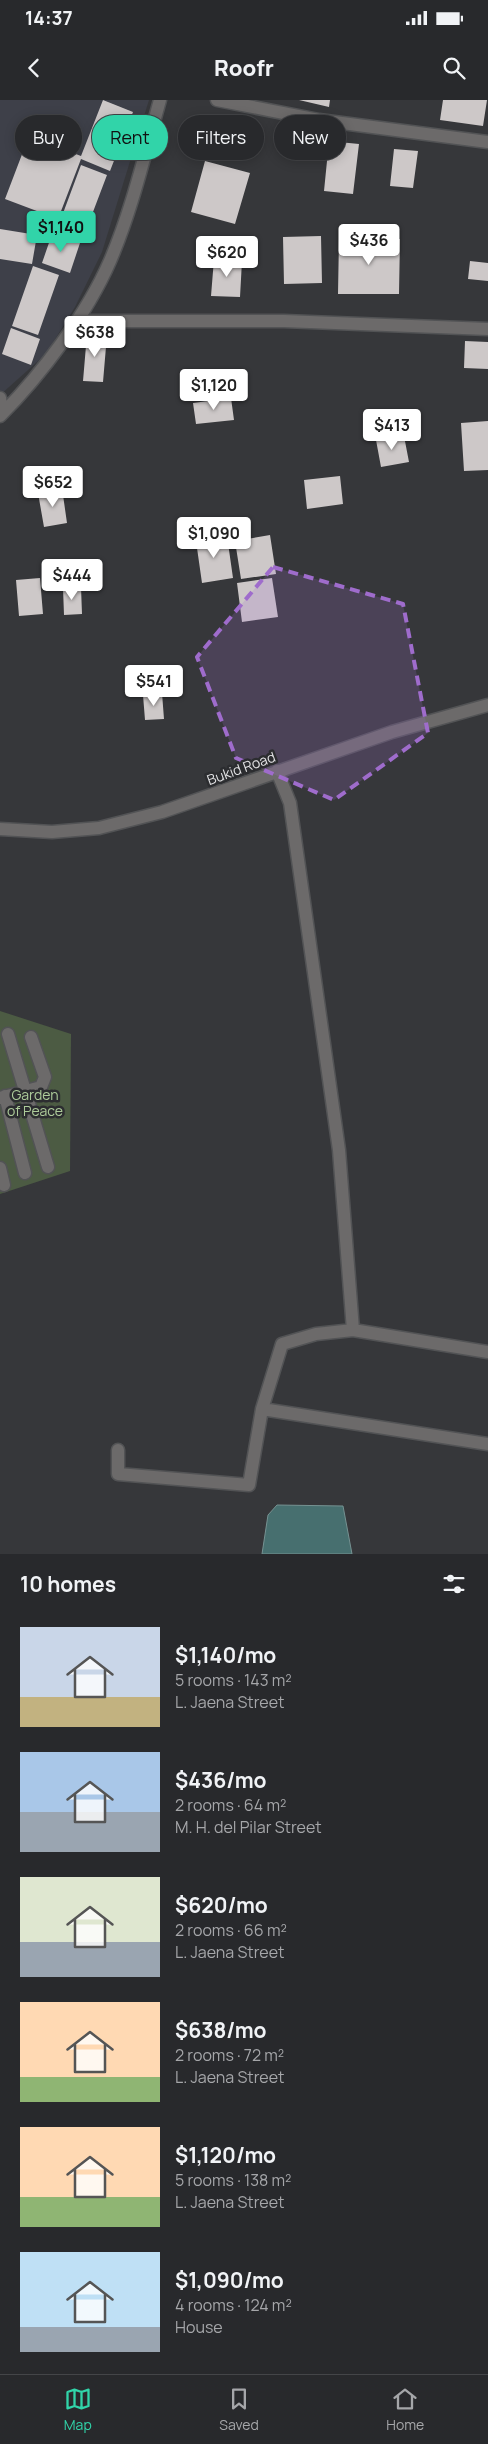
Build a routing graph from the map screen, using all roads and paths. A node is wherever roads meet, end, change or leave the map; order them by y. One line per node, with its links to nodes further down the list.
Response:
1 (160, 100): 4 (street)
2 (217, 100): 3 (street)
3 (488, 142)
4 (77, 321): 5 (street); 7 (street)
5 (488, 329)
6 (0, 398): 7 (street)
7 (1, 415)
8 (488, 705): 9 (street, Bukid Road)
9 (278, 770): 10 (street, Bukid Road); 19 (street)
10 (0, 829)
11 (8, 1034): 13 (street)
12 (31, 1036): 13 (street)
13 (26, 1090): 14 (street); 16 (street)
14 (3, 1097): 17 (street)
15 (0, 1168): 18 (street)
16 (48, 1168)
17 (25, 1172)
18 (4, 1185)
19 (353, 1330): 20 (street); 21 (street)
20 (488, 1352)
21 (262, 1409): 22 (street); 23 (street)
22 (488, 1444)
23 (118, 1450)

